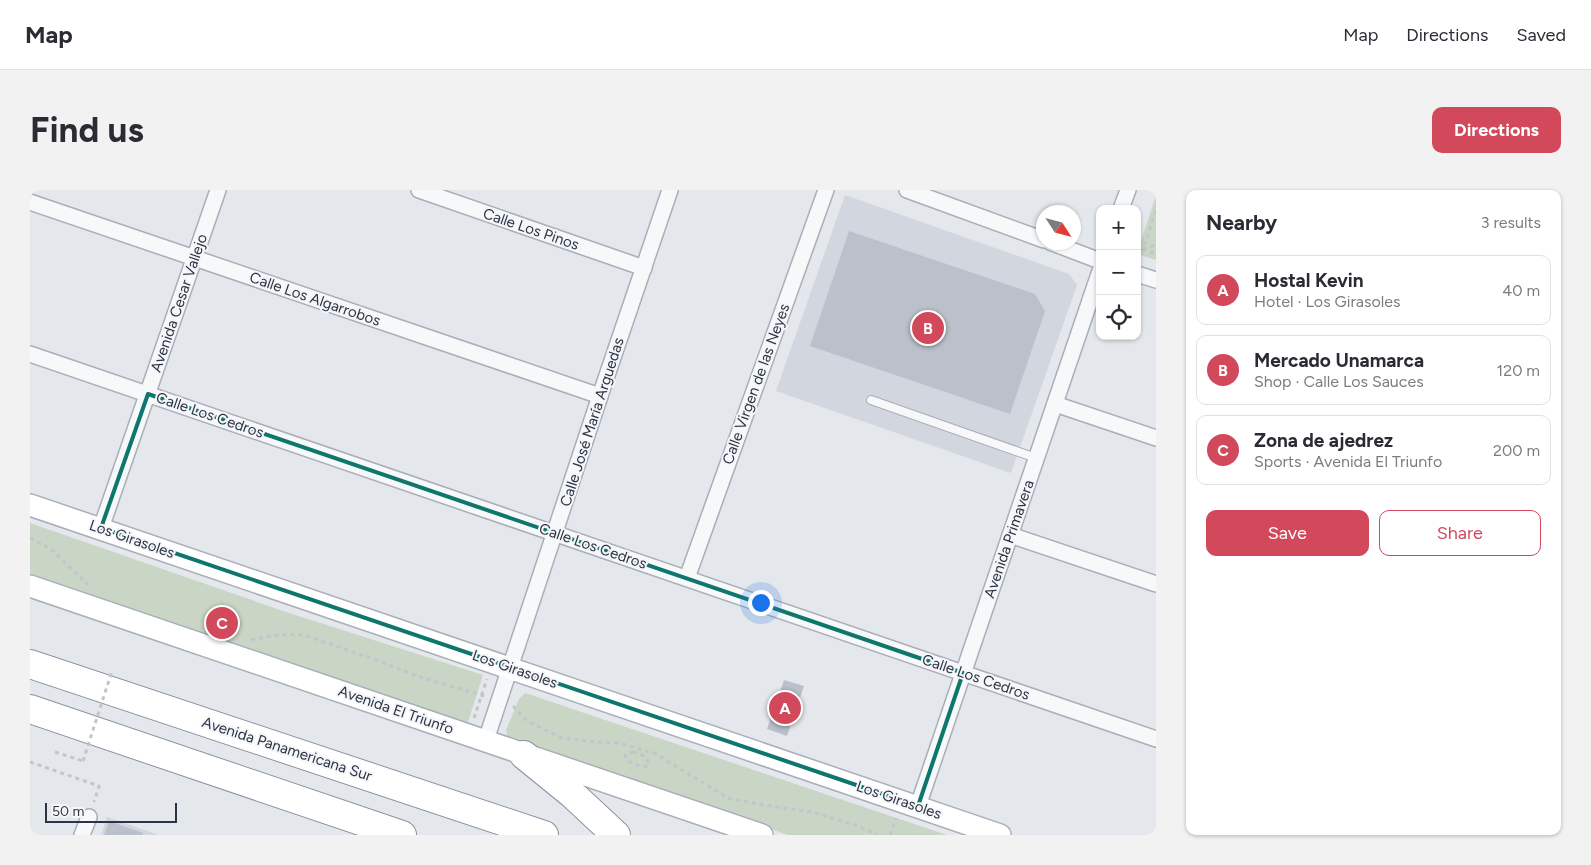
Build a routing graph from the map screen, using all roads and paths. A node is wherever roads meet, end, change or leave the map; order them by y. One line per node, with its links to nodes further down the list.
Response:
1 (218, 190): 16 (street, Avenida Cesar Vallejo)
2 (419, 190): 18 (street, Calle Los Pinos)
3 (670, 190): 18 (street, Calle José María Arguedas)
4 (826, 190): 34 (street, Calle Virgen de las Neyes)
5 (907, 190): 7 (street)
6 (1128, 190): 9 (street)
7 (938, 195): 11 (street)
8 (30, 202): 16 (street, Calle Los Algarrobos)
9 (1122, 205)
10 (1156, 211): 13 (path)
11 (1036, 237)
12 (1156, 245): 13 (path)
13 (1143, 249): 15 (path)
14 (1071, 250): 17 (street)
15 (1156, 254)
16 (195, 258): 23 (street, Avenida Cesar Vallejo); 24 (street, Calle Los Algarrobos)
17 (1096, 259)
18 (644, 268): 24 (street, Calle José María Arguedas)
19 (1141, 275): 20 (street)
20 (1156, 280)
21 (1096, 284): 26 (street, Avenida Primavera)
22 (30, 354): 23 (street, Calle Los Cedros)
23 (148, 394): 30 (street, Avenida Cesar Vallejo); 31 (street, Calle Los Cedros)
24 (600, 396): 31 (street, Calle José María Arguedas)
25 (872, 400): 28 (lane)
26 (1055, 404): 27 (street); 28 (street, Avenida Primavera)
27 (1156, 438)
28 (1036, 458): 32 (street, Avenida Primavera)
29 (30, 505): 30 (street, Los Girasoles)
30 (100, 528): 40 (street, Los Girasoles)
31 (555, 533): 34 (street, Calle Los Cedros); 40 (street, Calle José María Arguedas)
32 (1010, 535): 35 (street); 42 (street, Avenida Primavera)
33 (30, 538): 36 (path)
34 (687, 578): 42 (street, Calle Los Cedros)
35 (1156, 584)
36 (89, 585)
37 (30, 586): 46 (street, Avenida El Triunfo)
38 (247, 641): 43 (path)
39 (30, 664): 57 (highway, Avenida Panamericana Sur)
40 (502, 665): 43 (path); 44 (street, Calle José María Arguedas); 53 (street, Los Girasoles)
41 (112, 671): 49 (path, bridge)
42 (963, 673): 47 (street, Calle Los Cedros); 53 (street, Avenida Primavera)
43 (481, 696): 44 (path); 46 (path)
44 (500, 702): 46 (street, Calle José María Arguedas); 48 (path)
45 (30, 709): 56 (highway)
46 (477, 737): 51 (street, Avenida El Triunfo)
47 (1156, 739)
48 (641, 749): 50 (path); 60 (path)
49 (55, 752)
50 (639, 753): 50 (path)
51 (524, 755): 58 (highway); 59 (street, Avenida El Triunfo)
52 (30, 762): 54 (path)
53 (918, 806): 61 (street, Los Girasoles)
54 (89, 817): 55 (street)
55 (82, 835)
56 (402, 835)
57 (544, 835)
58 (616, 835)
59 (762, 835)
60 (878, 835)
61 (1000, 835)

